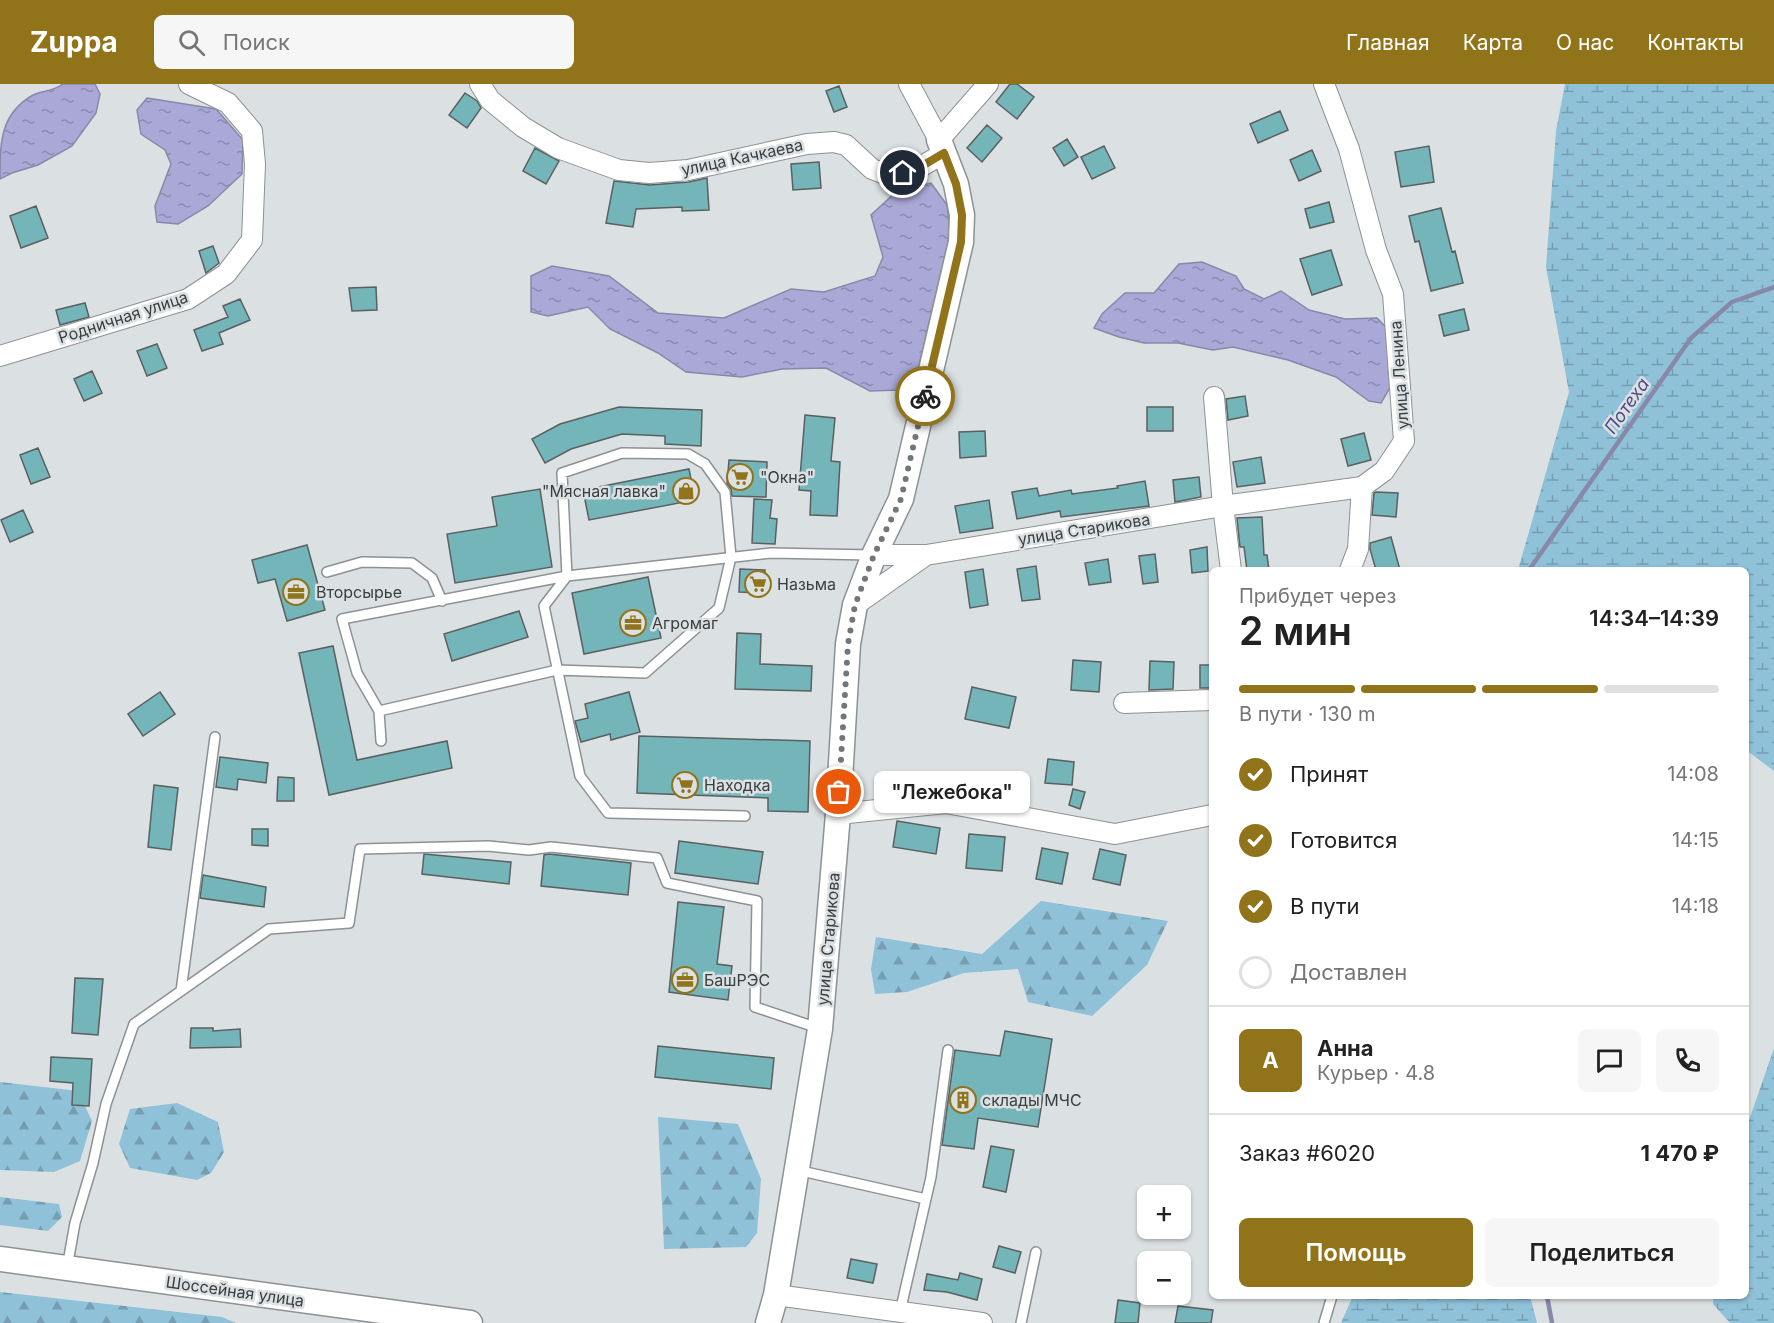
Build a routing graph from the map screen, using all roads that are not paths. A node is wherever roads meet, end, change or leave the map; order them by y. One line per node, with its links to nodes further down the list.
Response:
1 (189, 84): 7 (street, Родничная улица)
2 (480, 84): 6 (street, улица Качкаева)
3 (909, 84): 6 (street, улица Старикова)
4 (988, 84): 6 (street)
5 (1324, 84): 9 (street, улица Ленина)
6 (941, 146): 11 (street, улица Старикова)
7 (0, 356)
8 (1214, 398): 10 (street)
9 (1362, 487): 10 (street, улица Старикова); 15 (street)
10 (1223, 506): 12 (street, улица Старикова); 14 (street)
11 (874, 555): 12 (street, улица Старикова); 13 (lane); 19 (street, улица Старикова)
12 (926, 555): 19 (street)
13 (731, 557): 17 (lane); 17 (lane); 20 (lane)
14 (1231, 567)
15 (1351, 567)
16 (327, 572): 18 (lane)
17 (567, 576): 18 (lane); 20 (lane)
18 (442, 601): 23 (lane)
19 (855, 605): 26 (street, улица Старикова)
20 (558, 670): 23 (lane); 27 (lane)
21 (1209, 700): 22 (street)
22 (1124, 703)
23 (379, 711): 25 (lane)
24 (215, 737): 29 (lane)
25 (381, 741)
26 (838, 813): 28 (street); 30 (street, улица Старикова)
27 (745, 816)
28 (1209, 816)
29 (181, 991): 30 (lane); 36 (lane)
30 (820, 1029): 32 (street, улица Старикова)
31 (948, 1050): 33 (lane)
32 (796, 1170): 33 (lane); 37 (street, улица Старикова)
33 (926, 1199): 39 (lane)
34 (1036, 1252): 43 (lane)
35 (0, 1259): 36 (street, Шоссейная улица)
36 (67, 1269): 40 (street, Шоссейная улица)
37 (776, 1295): 39 (street); 41 (street, улица Старикова)
38 (1331, 1299): 44 (lane)
39 (900, 1312): 42 (street)
40 (470, 1323)
41 (768, 1323)
42 (982, 1323)
43 (1021, 1323)
44 (1324, 1323)

